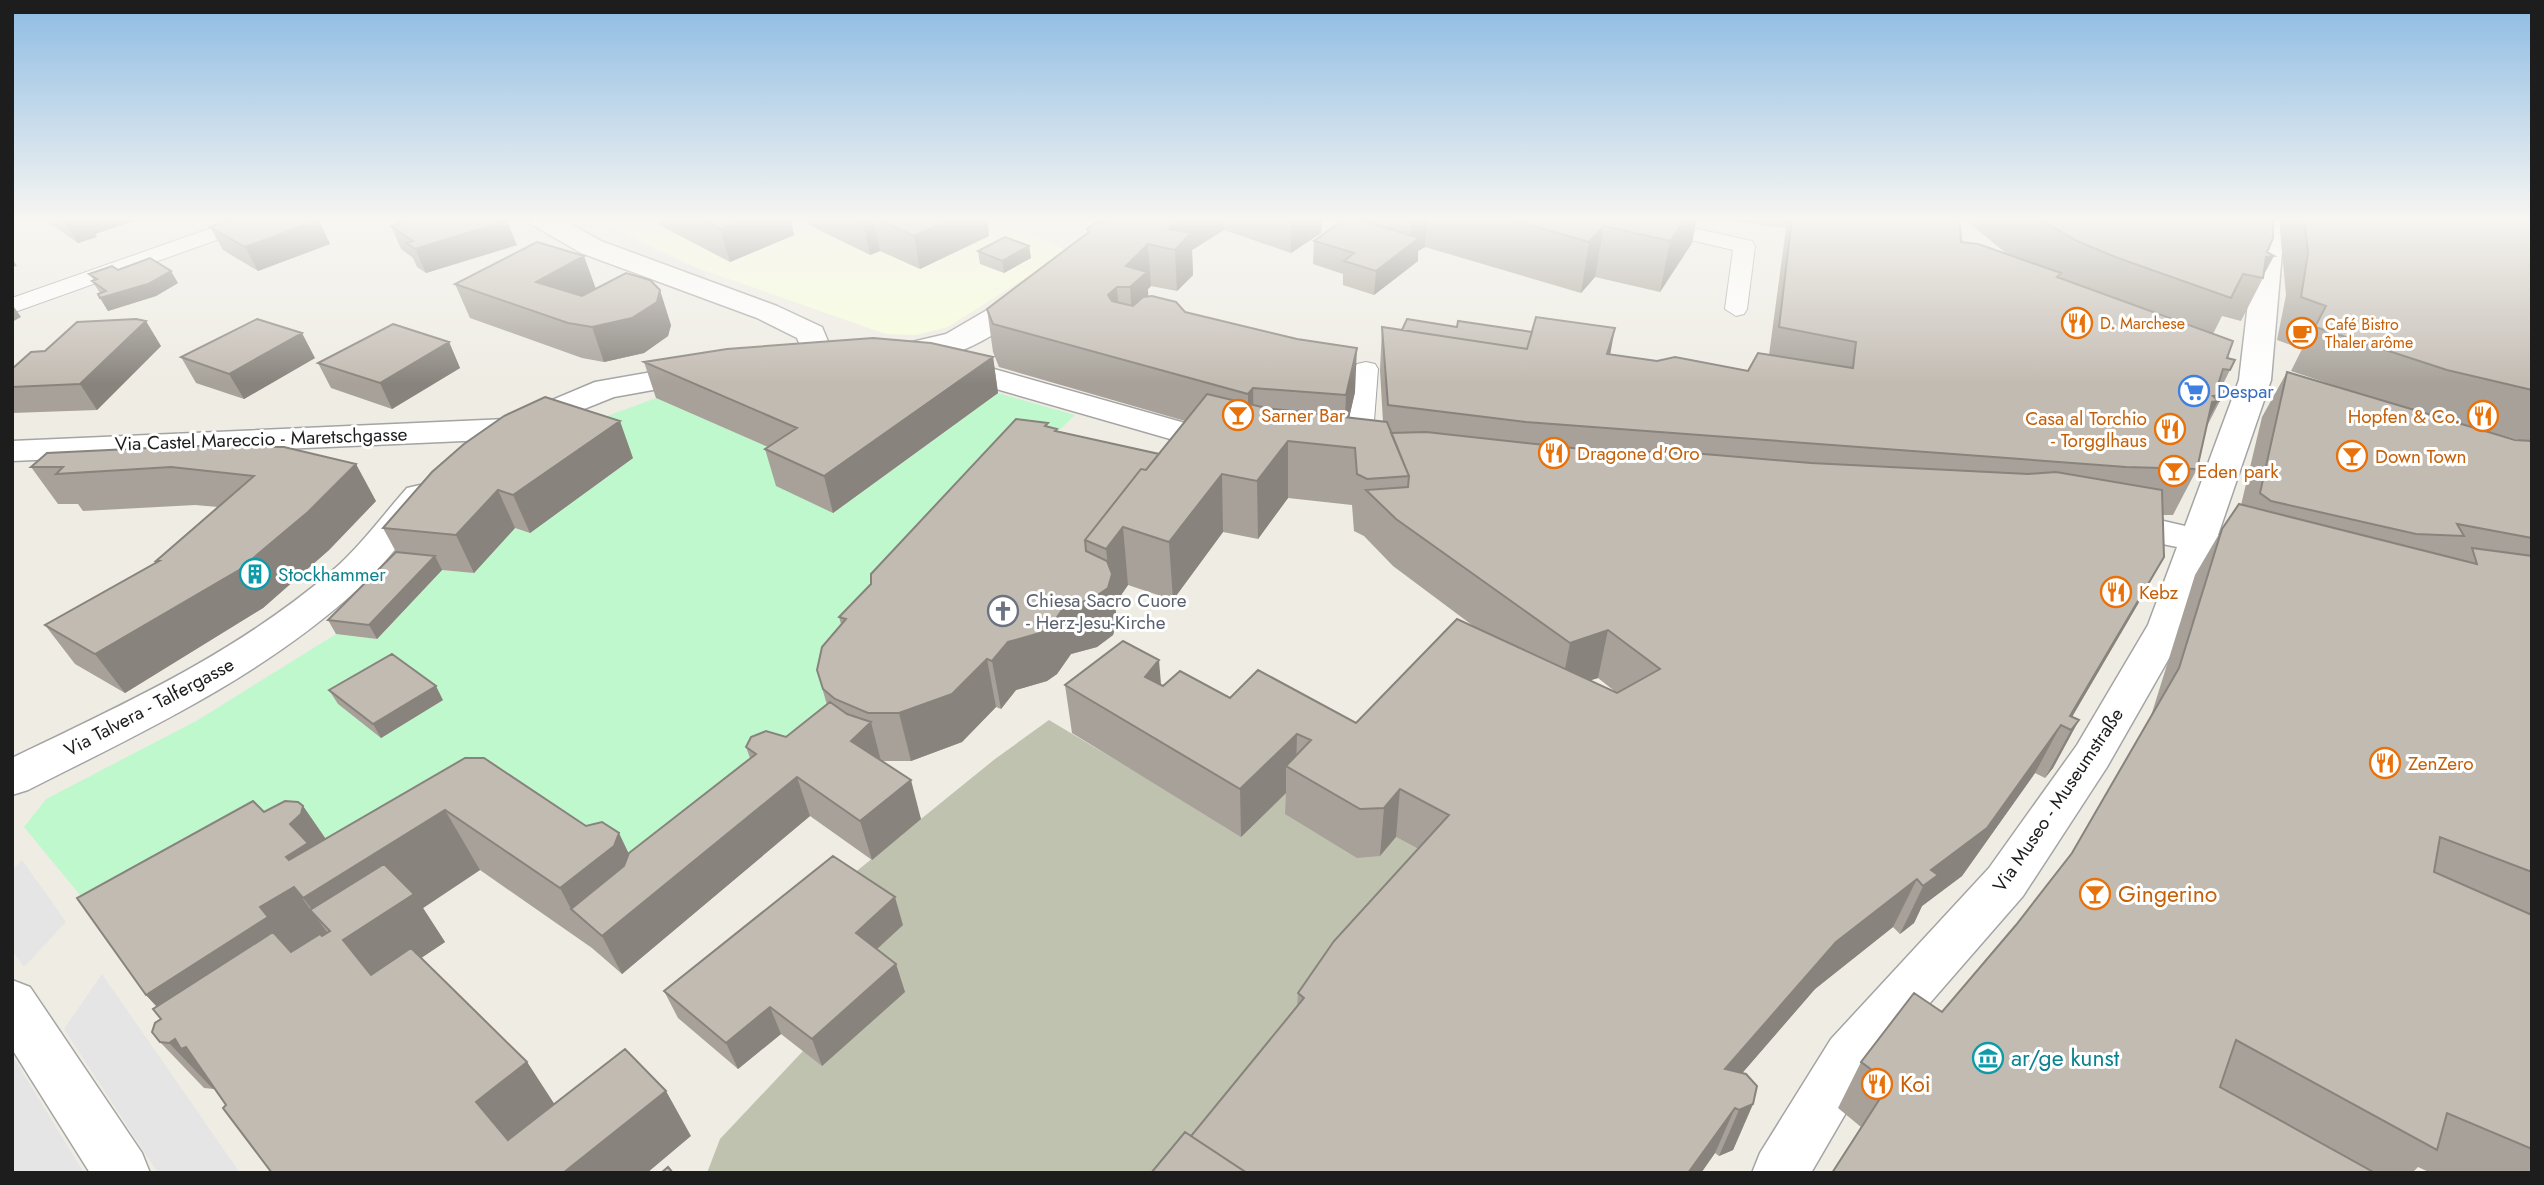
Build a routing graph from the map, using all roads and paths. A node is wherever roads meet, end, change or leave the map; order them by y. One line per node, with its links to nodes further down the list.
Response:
1 (104, 273): 6 (lane)
2 (662, 273): 10 (street)
3 (1741, 273): 7 (lane)
4 (2266, 273): 18 (street, Via Museo - Museumstraße)
5 (1056, 278): 8 (street)
6 (12, 306)
7 (1736, 309)
8 (921, 353): 9 (street); 15 (street)
9 (883, 355)
10 (819, 359)
11 (728, 368): 13 (street)
12 (1366, 369): 16 (lane)
13 (509, 429): 14 (street, Via Castel Mareccio - Maretschgasse); 20 (street, Via Talvera - Talfergasse)
14 (12, 450)
15 (1252, 453)
16 (1358, 461)
17 (2077, 519): 18 (street)
18 (2196, 539): 19 (street); 23 (street, Via Museo - Museumstraße)
19 (2293, 566)
20 (12, 778)
21 (12, 1003): 22 (street)
22 (122, 1173)
23 (1780, 1173)

